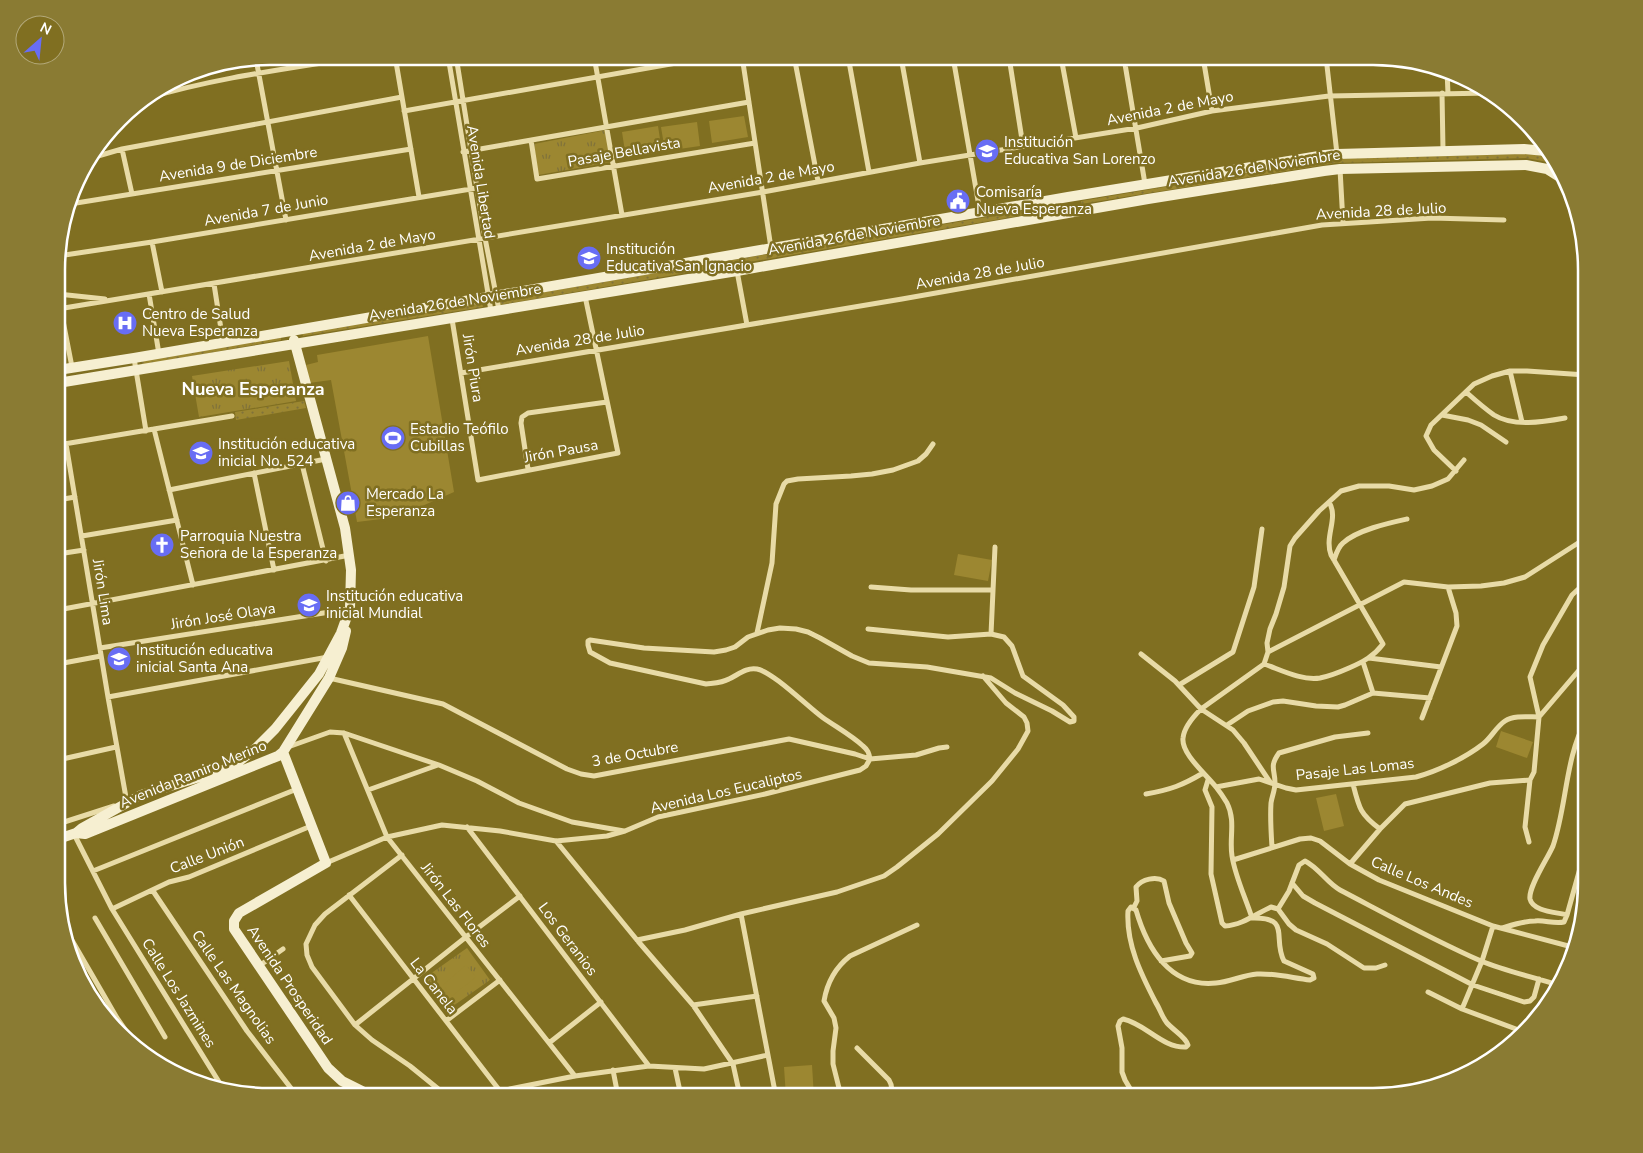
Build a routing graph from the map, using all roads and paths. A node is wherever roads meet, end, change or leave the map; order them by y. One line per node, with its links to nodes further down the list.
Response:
1 (257, 65): 18 (street)
2 (309, 65): 18 (street)
3 (397, 65): 25 (street)
4 (449, 65): 27 (street, Avenida Libertad)
5 (457, 65): 26 (street, Avenida Libertad)
6 (596, 65): 19 (street)
7 (668, 65): 19 (street)
8 (743, 65): 28 (street)
9 (796, 65): 53 (street)
10 (850, 65): 51 (street)
11 (903, 65): 47 (street)
12 (954, 65): 45 (street)
13 (1010, 65): 37 (street)
14 (1063, 65): 34 (street)
15 (1124, 65): 33 (street)
16 (1204, 65): 30 (street)
17 (1327, 65): 24 (street)
18 (259, 73): 21 (street); 31 (street)
19 (598, 78): 26 (street); 32 (street)
20 (1446, 79): 23 (street)
21 (167, 92)
22 (1478, 93): 23 (street, Avenida 2 de Mayo)
23 (1445, 94): 24 (street, Avenida 2 de Mayo); 40 (street)
24 (1331, 96): 30 (street, Avenida 2 de Mayo); 44 (street)
25 (402, 97): 29 (street); 31 (street)
26 (463, 101): 27 (street); 41 (street, Avenida Libertad)
27 (455, 102): 29 (street); 43 (street, Avenida Libertad)
28 (749, 102): 32 (street); 36 (street)
29 (404, 111): 39 (street)
30 (1212, 111): 33 (street, Avenida 2 de Mayo)
31 (268, 122): 38 (street); 50 (street)
32 (607, 127): 35 (street); 48 (street)
33 (1137, 128): 34 (street, Avenida 2 de Mayo); 54 (street)
34 (1076, 138): 37 (street, Avenida 2 de Mayo)
35 (531, 140): 41 (street); 48 (street, Pasaje Bellavista)
36 (755, 143): 48 (street, Pasaje Bellavista); 57 (street)
37 (1023, 146): 45 (street, Avenida 2 de Mayo)
38 (122, 149): 46 (street); 58 (street)
39 (411, 149): 50 (street, Avenida 9 de Diciembre); 59 (street)
40 (1444, 150): 42 (main road, Avenida 26 de Noviembre); 44 (main road, Avenida 26 de Noviembre)
41 (471, 151): 43 (street); 55 (street, Avenida Libertad)
42 (1540, 151)
43 (463, 152): 56 (street, Avenida Libertad)
44 (1337, 154): 54 (main road, Avenida 26 de Noviembre)
45 (969, 155): 47 (street, Avenida 2 de Mayo); 62 (street)
46 (99, 156)
47 (920, 164): 51 (street, Avenida 2 de Mayo)
48 (614, 166): 64 (street)
49 (1340, 169): 52 (main road, Avenida 26 de Noviembre); 63 (main road, Avenida 26 de Noviembre); 67 (street)
50 (276, 170): 58 (street, Avenida 9 de Diciembre); 65 (street)
51 (868, 172): 53 (street, Avenida 2 de Mayo)
52 (1554, 174)
53 (818, 181): 57 (street, Avenida 2 de Mayo)
54 (1145, 184): 60 (main road, Avenida 26 de Noviembre)
55 (477, 188): 56 (street, Avenida 7 de Junio); 68 (street, Avenida Libertad)
56 (469, 189): 59 (street, Avenida 7 de Junio); 69 (street, Avenida Libertad)
57 (763, 192): 64 (street, Avenida 2 de Mayo); 71 (street)
58 (132, 194): 61 (street, Avenida 9 de Diciembre)
59 (419, 197): 65 (street, Avenida 7 de Junio)
60 (1068, 197): 62 (main road, Avenida 26 de Noviembre); 63 (main road)
61 (76, 203)
62 (980, 212): 71 (main road, Avenida 26 de Noviembre)
63 (1071, 213): 73 (main road, Avenida 26 de Noviembre)
64 (622, 215): 68 (street, Avenida 2 de Mayo)
65 (286, 220): 70 (street, Avenida 7 de Junio)
66 (1504, 220): 67 (street, Avenida 28 de Julio)
67 (1343, 223): 84 (street, Avenida 28 de Julio)
68 (485, 238): 69 (street, Avenida 2 de Mayo); 78 (street, Avenida Libertad)
69 (478, 239): 74 (street, Avenida 2 de Mayo); 78 (street, Avenida Libertad)
70 (152, 242): 72 (street, Avenida 7 de Junio); 75 (street)
71 (771, 248): 78 (main road, Avenida 26 de Noviembre)
72 (65, 255)
73 (736, 271): 79 (main road, Avenida 26 de Noviembre); 84 (street)
74 (214, 284): 75 (street, Avenida 2 de Mayo); 87 (street)
75 (162, 292): 76 (street, Avenida 2 de Mayo)
76 (149, 294): 80 (street, Avenida 2 de Mayo); 90 (street)
77 (65, 295): 80 (street)
78 (492, 296): 82 (street, Avenida Libertad); 82 (street, Avenida Libertad); 85 (main road, Avenida 26 de Noviembre)
79 (585, 296): 82 (main road, Avenida 26 de Noviembre); 89 (street)
80 (113, 300): 81 (street, Avenida 2 de Mayo)
81 (65, 308)
82 (495, 311): 83 (main road, Avenida 26 de Noviembre)
83 (452, 319): 88 (main road, Avenida 26 de Noviembre); 96 (street, Jirón Piura)
84 (747, 325): 89 (street, Avenida 28 de Julio)
85 (291, 331): 87 (main road, Avenida 26 de Noviembre); 88 (main road, Avenida Ramiro Merino)
86 (65, 336): 92 (street)
87 (223, 343): 90 (main road, Avenida 26 de Noviembre)
88 (295, 344): 94 (main road, Avenida 26 de Noviembre); 110 (main road, Avenida Ramiro Merino)
89 (596, 350): 96 (street, Avenida 28 de Julio); 100 (street)
90 (159, 354): 91 (main road, Avenida 26 de Noviembre)
91 (134, 358): 92 (main road, Avenida 26 de Noviembre); 94 (street)
92 (72, 367): 93 (main road, Avenida 26 de Noviembre)
93 (65, 368)
94 (136, 370): 98 (main road, Avenida 26 de Noviembre); 106 (street)
95 (1510, 372): 97 (street); 99 (street); 104 (street)
96 (461, 373): 116 (street, Jirón Piura)
97 (1578, 375)
98 (65, 382)
99 (1466, 392): 101 (street); 104 (street)
100 (607, 402): 113 (street); 113 (street, Jirón Pausa)
101 (1442, 415): 107 (street); 114 (street)
102 (232, 416): 105 (street)
103 (1565, 418): 104 (street)
104 (1522, 422)
105 (154, 429): 106 (street); 117 (street)
106 (146, 430): 108 (street)
107 (1506, 442)
108 (66, 444): 118 (street, Jirón Lima)
109 (932, 444): 143 (street)
110 (326, 459): 112 (street); 129 (main road, Avenida Ramiro Merino)
111 (1464, 460): 114 (street)
112 (302, 464): 115 (street); 131 (street)
113 (528, 470): 116 (street, Jirón Pausa)
114 (1456, 471): 120 (street)
115 (254, 473): 117 (street); 132 (street)
116 (478, 480)
117 (169, 490): 122 (street)
118 (75, 497): 119 (street); 124 (street, Jirón Lima)
119 (65, 499)
120 (1328, 502): 130 (street); 146 (street)
121 (1406, 519): 130 (street)
122 (177, 520): 124 (street); 133 (street)
123 (1262, 529): 158 (street)
124 (82, 536): 127 (street, Jirón Lima)
125 (1578, 543): 135 (street)
126 (995, 547): 137 (street)
127 (84, 550): 128 (street); 138 (street, Jirón Lima)
128 (65, 553)
129 (350, 556): 131 (street); 140 (main road, Avenida Ramiro Merino)
130 (1334, 560): 139 (street)
131 (326, 561): 132 (street)
132 (274, 570): 133 (street)
133 (193, 585): 138 (street)
134 (871, 587): 137 (street)
135 (1448, 587): 139 (street); 154 (street)
136 (1578, 589): 163 (street)
137 (993, 590): 144 (street)
138 (92, 603): 141 (street); 145 (street, Jirón Lima)
139 (1360, 603): 146 (street); 150 (street)
140 (350, 608): 145 (street, Jirón José Olaya); 149 (main road, Avenida Ramiro Merino); 157 (main road, Avenida Ramiro Merino)
141 (65, 609)
142 (868, 629): 144 (street)
143 (757, 634): 156 (street); 173 (street)
144 (991, 634): 156 (street)
145 (100, 648): 148 (street, Jirón Lima)
146 (1268, 652): 153 (street)
147 (1141, 654): 158 (street)
148 (101, 656): 152 (street); 160 (street, Jirón Lima)
149 (328, 657): 160 (street); 184 (main road, Avenida Ramiro Merino)
150 (1369, 658): 151 (street); 154 (street)
151 (1363, 662): 153 (street); 159 (street)
152 (65, 663)
153 (1264, 664): 162 (street)
154 (1441, 667): 161 (street)
155 (1578, 671): 163 (street)
156 (983, 676): 209 (street)
157 (329, 678): 171 (main road, Avenida Ramiro Merino); 173 (street, 3 de Octubre)
158 (1179, 685): 162 (street)
159 (1373, 693): 161 (street); 165 (street)
160 (108, 697): 169 (street, Jirón Lima)
161 (1430, 698): 164 (street)
162 (1201, 709): 165 (street); 175 (street)
163 (1539, 717): 177 (street); 179 (street, Pasaje Las Lomas)
164 (1422, 718)
165 (1227, 725): 178 (street)
166 (1368, 733): 178 (street)
167 (344, 734): 171 (street); 174 (street); 182 (street, Jirón Las Flores)
168 (1578, 735): 210 (street)
169 (116, 747): 172 (street); 184 (street, Jirón Lima)
170 (947, 747): 173 (street)
171 (285, 749): 181 (main road); 190 (main road, Avenida Ramiro Merino)
172 (65, 758)
173 (870, 759): 189 (street, Avenida Los Eucaliptos)
174 (439, 765): 182 (street); 189 (street)
175 (1203, 773): 176 (street); 183 (street)
176 (1208, 780): 180 (street); 212 (street)
177 (1530, 780): 188 (street); 194 (street)
178 (1273, 783): 179 (street, Pasaje Las Lomas); 180 (street, Pasaje Las Lomas); 195 (street)
179 (1353, 784): 188 (street)
180 (1216, 787): 197 (street)
181 (298, 789): 186 (main road); 200 (street)
182 (368, 790): 192 (street, Jirón Las Flores)
183 (1146, 794)
184 (126, 804): 185 (street); 190 (main road, Avenida Ramiro Merino)
185 (65, 822)
186 (312, 826): 198 (main road); 203 (street, Calle Unión)
187 (467, 826): 192 (street, Avenida Los Eucaliptos); 193 (street, Avenida Los Eucaliptos); 205 (street, Los Geranios)
188 (1380, 829): 199 (street)
189 (625, 831): 193 (street, Avenida Los Eucaliptos)
190 (75, 834): 191 (main road, Avenida Ramiro Merino); 200 (street, Calle Los Jazmines)
191 (65, 837)
192 (387, 837): 196 (street, Jirón Las Flores); 198 (street, Avenida Prosperidad)
193 (556, 841): 217 (street)
194 (1529, 842)
195 (1272, 847): 197 (street, Calle Los Andes); 199 (street, Calle Los Andes)
196 (402, 855): 204 (street); 216 (street, Jirón Las Flores)
197 (1233, 860): 212 (street)
198 (326, 863): 224 (main road, Avenida Prosperidad)
199 (1350, 864): 214 (street, Calle Los Andes)
200 (93, 871): 207 (street, Calle Los Jazmines)
201 (1578, 876): 210 (street)
202 (1292, 883): 208 (street); 222 (street); 229 (street)
203 (153, 891): 207 (street, Calle Unión); 249 (street, Calle Las Magnolias)
204 (349, 895): 225 (street, La Canela); 237 (street)
205 (520, 896): 216 (street); 232 (street, Los Geranios)
206 (1134, 907): 221 (street); 221 (street); 260 (street)
207 (112, 909): 248 (street, Calle Los Jazmines)
208 (1278, 909): 212 (street); 223 (street)
209 (741, 914): 217 (street); 231 (street)
210 (1567, 915): 215 (street)
211 (94, 918): 239 (street)
212 (1252, 918): 221 (street)
213 (917, 924): 258 (street)
214 (1493, 926): 215 (street, Calle Los Andes); 222 (street)
215 (1502, 928): 218 (street, Calle Los Andes)
216 (466, 937): 225 (street); 227 (street, Jirón Las Flores)
217 (636, 940): 233 (street)
218 (1568, 946)
219 (76, 948): 235 (street)
220 (283, 949): 224 (street)
221 (1161, 961)
222 (1482, 961): 226 (street); 229 (street)
223 (1386, 965)
224 (259, 966): 250 (main road, Avenida Prosperidad)
225 (413, 979): 236 (street, La Canela); 237 (street)
226 (1540, 979): 228 (street); 229 (street)
227 (500, 980): 236 (street); 240 (street, Jirón Las Flores)
228 (1552, 983)
229 (1473, 985): 234 (street)
230 (1428, 992): 234 (street)
231 (757, 996): 233 (street); 242 (street)
232 (601, 1002): 240 (street); 244 (street, Los Geranios)
233 (692, 1005): 243 (street)
234 (1462, 1009): 238 (street)
235 (112, 1014)
236 (446, 1021): 252 (street, La Canela)
237 (355, 1025): 251 (street)
238 (1516, 1029)
239 (165, 1036)
240 (549, 1043): 247 (street, Jirón Las Flores)
241 (857, 1048): 259 (street)
242 (768, 1055): 243 (street); 257 (street)
243 (733, 1064): 245 (street); 256 (street)
244 (649, 1066): 245 (street); 246 (street)
245 (675, 1068): 255 (street)
246 (613, 1070): 247 (street); 254 (street)
247 (575, 1076): 253 (street)
248 (219, 1081)
249 (291, 1088)
250 (356, 1088)
251 (437, 1088)
252 (498, 1088)
253 (515, 1088)
254 (616, 1088)
255 (679, 1088)
256 (738, 1088)
257 (774, 1088)
258 (839, 1088)
259 (892, 1088)
260 (1130, 1088)

